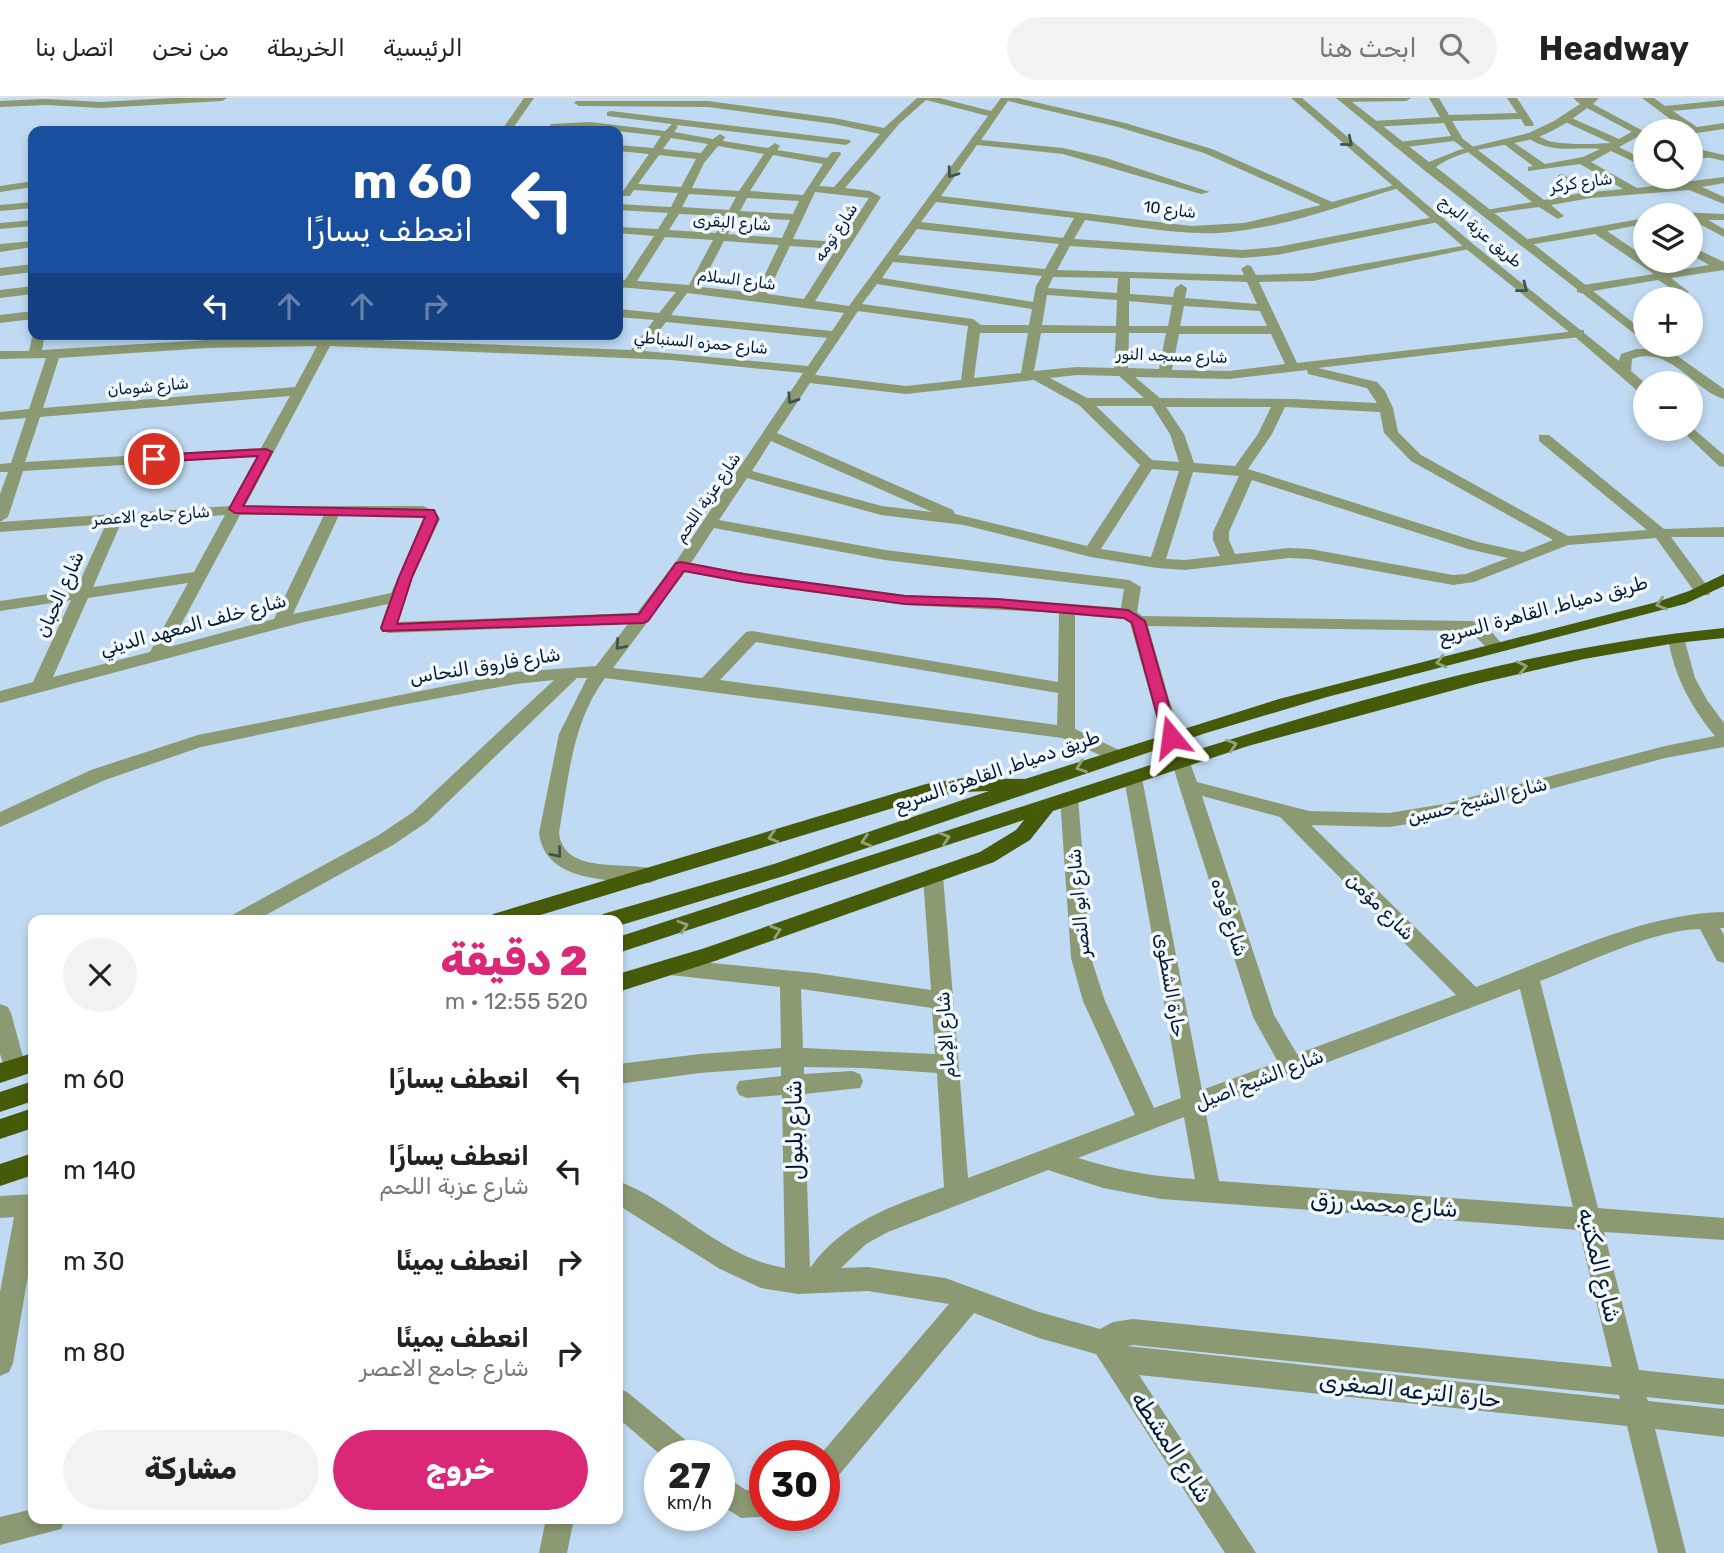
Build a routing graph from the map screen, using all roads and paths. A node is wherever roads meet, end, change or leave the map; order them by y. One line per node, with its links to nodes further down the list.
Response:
1 (222, 98): 14 (street)
2 (529, 98): 34 (street)
3 (926, 98): 24 (street); 44 (street)
4 (1006, 98): 24 (street, شارع عزبة اللحم); 96 (street)
5 (1296, 98): 79 (street, طريق عزبة البرج, one-way to 79)
6 (1393, 98): 7 (street); 12 (street)
7 (1406, 98)
8 (1434, 98): 27 (street)
9 (1512, 98): 25 (street)
10 (1576, 98): 15 (street)
11 (1647, 98): 22 (street)
12 (1342, 99): 33 (street, طريق عزبة البرج)
13 (19, 100): 14 (street); 19 (street)
14 (157, 100)
15 (1590, 100): 28 (street); 41 (street)
16 (737, 102): 17 (street); 21 (street)
17 (700, 103): 20 (street); 30 (street)
18 (1724, 103): 22 (street)
19 (0, 104)
20 (578, 104): 23 (street); 32 (street)
21 (753, 110): 26 (street); 39 (street)
22 (1664, 110): 29 (street)
23 (625, 115): 30 (street); 37 (street)
24 (993, 116): 54 (street, شارع عزبة اللحم)
25 (1524, 116): 27 (street); 48 (street)
26 (807, 117): 40 (street); 49 (street)
27 (1446, 119): 31 (street); 47 (street)
28 (1567, 119): 48 (street); 56 (street)
29 (1676, 119)
30 (680, 120): 39 (street); 46 (street)
31 (1416, 122): 33 (street); 45 (street)
32 (565, 124): 35 (street); 36 (street)
33 (1373, 124): 50 (street, طريق عزبة البرج)
34 (509, 126)
35 (556, 126)
36 (583, 126)
37 (614, 126)
38 (1724, 126): 42 (street)
39 (731, 127): 49 (street); 52 (street)
40 (863, 127): 44 (street); 53 (street)
41 (1633, 127)
42 (1703, 129)
43 (623, 130): 46 (street)
44 (887, 132): 85 (street)
45 (1429, 132): 47 (street); 50 (street)
46 (667, 134): 52 (street); 61 (street)
47 (1454, 134): 57 (street); 60 (street)
48 (1533, 134): 55 (street); 56 (street)
49 (786, 135): 53 (street); 62 (street)
50 (1388, 136): 57 (street, طريق عزبة البرج)
51 (1633, 138): 56 (street)
52 (714, 142): 62 (street); 66 (street)
53 (846, 142): 71 (street)
54 (974, 142): 87 (street); 91 (street, شارع عزبة اللحم, one-way to 91)
55 (1506, 142): 60 (street); 70 (street)
56 (1613, 144): 67 (street); 70 (street)
57 (1398, 145): 72 (street, طريق عزبة البرج)
58 (623, 149): 61 (street)
59 (1703, 150): 64 (street)
60 (1472, 151): 72 (street); 94 (street)
61 (654, 152): 66 (street); 80 (street)
62 (769, 152): 71 (street); 89 (street)
63 (1703, 153): 65 (street)
64 (1724, 153)
65 (1708, 155): 68 (street); 69 (street)
66 (702, 156): 84 (street)
67 (1633, 156)
68 (1703, 156)
69 (1724, 158)
70 (1582, 161): 86 (street)
71 (829, 162): 88 (street)
72 (1428, 168): 101 (street, طريق عزبة البرج)
73 (1562, 177): 90 (street)
74 (0, 180): 76 (street)
75 (1724, 180): 78 (street, شارع كركر)
76 (28, 182)
77 (28, 183): 81 (street)
78 (1703, 184)
79 (1398, 185): 96 (street, شارع 10); 107 (street, طريق عزبة البرج)
80 (631, 187): 84 (street, شارع تومه); 92 (street)
81 (0, 189)
82 (1663, 189): 86 (street, شارع كركر)
83 (1696, 189): 93 (street)
84 (685, 191): 89 (street, شارع تومه); 99 (street)
85 (837, 191): 88 (street, شارع تومه); 123 (street, شارع تومه)
86 (1635, 191): 90 (street, شارع كركر)
87 (1205, 192)
88 (807, 193): 89 (street, شارع تومه); 105 (street)
89 (743, 194): 100 (street)
90 (1591, 195): 94 (street, شارع كركر)
91 (934, 198): 102 (street, شارع 10); 111 (street, شارع عزبة اللحم)
92 (623, 199)
93 (1724, 201)
94 (1541, 203): 101 (street, شارع كركر); 103 (street)
95 (28, 205): 98 (street)
96 (1330, 205): 113 (street, شارع 10)
97 (623, 207): 99 (street)
98 (0, 208)
99 (675, 210): 100 (street); 116 (street)
100 (733, 213): 105 (street); 118 (street)
101 (1485, 213): 121 (street, طريق عزبة البرج)
102 (1082, 214): 113 (street, شارع 10); 120 (street)
103 (1558, 216)
104 (1703, 216): 106 (street)
105 (795, 217): 119 (street)
106 (1724, 217)
107 (1439, 219): 124 (street, طريق عزبة البرج); 127 (street)
108 (28, 223): 112 (street)
109 (1633, 223): 115 (street)
110 (1703, 224): 117 (street)
111 (914, 225): 120 (street); 128 (street, شارع عزبة اللحم)
112 (0, 226)
113 (1201, 229): 126 (street)
114 (623, 230): 116 (street, شارع البقرى)
115 (1597, 230): 121 (street); 136 (street)
116 (662, 233): 118 (street, شارع البقرى); 139 (street)
117 (1724, 234)
118 (720, 237): 119 (street, شارع البقرى); 141 (street)
119 (786, 242): 123 (street, شارع البقرى); 147 (street)
120 (1066, 243): 126 (street); 133 (street)
121 (1523, 243): 142 (street, طريق عزبة البرج)
122 (28, 245): 125 (street)
123 (845, 246): 149 (street, شارع تومه)
124 (1469, 246): 137 (street); 163 (street, طريق عزبة البرج, one-way to 163)
125 (0, 248)
126 (1194, 252): 127 (street); 135 (street)
127 (1242, 254): 137 (street)
128 (890, 258): 133 (street); 138 (street, شارع عزبة اللحم)
129 (1703, 258): 131 (street)
130 (28, 269): 132 (street)
131 (1719, 269): 136 (street)
132 (0, 272)
133 (1048, 273): 134 (street); 144 (street)
134 (1124, 274): 135 (street); 146 (street)
135 (1184, 275): 137 (street); 148 (street)
136 (1662, 276): 140 (street); 142 (street)
137 (1250, 279): 151 (street)
138 (874, 280): 150 (street); 152 (street, شارع عزبة اللحم)
139 (624, 283): 141 (street, شارع السلام)
140 (1677, 287)
141 (689, 289): 147 (street, شارع السلام); 155 (street)
142 (1581, 289): 159 (street, طريق عزبة البرج)
143 (28, 291): 145 (street)
144 (1041, 291): 146 (street); 150 (street)
145 (0, 295)
146 (1124, 296): 148 (street); 160 (street)
147 (760, 297): 149 (street, شارع السلام)
148 (1178, 300): 151 (street); 162 (street)
149 (807, 304): 152 (street, شارع السلام)
150 (1038, 306): 158 (street)
151 (1264, 308): 161 (street)
152 (853, 309): 157 (street, شارع السلام); 164 (street, شارع عزبة اللحم)
153 (623, 313): 155 (street)
154 (28, 316): 156 (street)
155 (663, 317): 164 (street); 172 (street)
156 (0, 320)
157 (974, 329): 158 (street); 184 (street)
158 (1034, 329): 160 (street); 182 (street)
159 (1633, 329)
160 (1123, 330): 162 (street); 178 (street)
161 (1275, 330): 162 (street); 177 (street)
162 (1175, 331): 180 (street)
163 (1579, 333): 177 (street, شارع مسجد النور); 179 (street, طريق عزبة البرج)
164 (835, 335): 181 (street, شارع عزبة اللحم)
165 (37, 340): 174 (street)
166 (370, 340): 169 (street, شارع حمزه السنباطي)
167 (425, 340): 170 (street, شارع حمزه السنباطي)
168 (529, 340): 170 (street)
169 (326, 342): 171 (street, شارع حمزه السنباطي); 185 (street)
170 (523, 351): 172 (street, شارع حمزه السنباطي)
171 (54, 354): 174 (street, شارع حمزه السنباطي); 191 (street)
172 (635, 354): 181 (street, شارع حمزه السنباطي)
173 (0, 355): 174 (street, شارع حمزه السنباطي)
174 (34, 355)
175 (1671, 357): 176 (street)
176 (1675, 360): 179 (street); 186 (street)
177 (1297, 368): 180 (street, شارع مسجد النور); 190 (street)
178 (1121, 371): 180 (street, شارع مسجد النور); 182 (street, شارع مسجد النور); 188 (street)
179 (1625, 372): 183 (street, طريق عزبة البرج)
180 (1165, 373)
181 (809, 374): 184 (street, شارع مسجد النور); 193 (street, شارع عزبة اللحم, one-way to 193)
182 (1031, 376): 184 (street, شارع مسجد النور); 187 (street)
183 (1633, 379)
184 (967, 382)
185 (299, 391): 191 (street, شارع شومان); 196 (street)
186 (1724, 395)
187 (1084, 402): 188 (street); 198 (street)
188 (1156, 402): 189 (street); 199 (street)
189 (1280, 403): 190 (street); 201 (street)
190 (1386, 408): 212 (street)
191 (34, 413): 192 (street, شارع شومان); 200 (street)
192 (0, 416)
193 (769, 435): 202 (street, شارع عزبة اللحم); 207 (street)
194 (1545, 438): 211 (street)
195 (1700, 441): 197 (street)
196 (266, 452): 200 (street); 203 (street)
197 (1724, 463)
198 (1148, 464): 199 (street); 213 (street)
199 (1188, 467): 201 (street); 216 (street)
200 (8, 468): 205 (street)
201 (1243, 472): 214 (street); 215 (street)
202 (744, 473): 207 (street); 208 (street, شارع عزبة اللحم)
203 (235, 509): 204 (street, شارع جامع الاعصر); 206 (street, شارع جامع الاعصر); 218 (street)
204 (334, 510): 223 (street, شارع جامع الاعصر); 228 (street)
205 (0, 517)
206 (116, 518): 209 (street, شارع جامع الاعصر); 222 (street, شارع الحبان)
207 (964, 520): 213 (street)
208 (711, 523): 217 (street, شارع عزبة اللحم); 226 (street)
209 (0, 527)
210 (1724, 531): 211 (street)
211 (1660, 534): 212 (street); 221 (street)
212 (1566, 541): 214 (street)
213 (1091, 552): 216 (street)
214 (1527, 558): 215 (street)
215 (1230, 561): 216 (street)
216 (1157, 563)
217 (681, 566): 225 (street); 227 (street, شارع عزبة اللحم)
218 (199, 576): 222 (street); 232 (street)
219 (1724, 579): 221 (highway, طريق دمياط, القاهرة السريع)
220 (1724, 590): 221 (highway)
221 (1703, 591): 231 (highway, طريق دمياط, القاهرة السريع, one-way to 231)
222 (82, 594): 224 (street); 236 (street, شارع الحبان)
223 (398, 597): 227 (street, شارع جامع الاعصر); 228 (street, شارع خلف المعهد الديني)
224 (0, 606)
225 (1067, 609): 226 (street); 237 (street)
226 (1133, 617): 231 (street); 241 (street)
227 (643, 618): 233 (street, شارع عزبة اللحم, one-way to 233)
228 (281, 623): 232 (street, شارع خلف المعهد الديني)
229 (1724, 633): 230 (highway)
230 (1676, 638): 240 (street); 244 (highway, one-way to 230)
231 (1497, 648): 241 (highway, طريق دمياط, القاهرة السريع, one-way to 241)
232 (156, 656): 236 (street, شارع خلف المعهد الديني)
233 (598, 672): 234 (street, شارع فاروق النحاس); 235 (street, شارع فاروق النحاس); 252 (street, شارع عزبة اللحم, one-way to 252)
234 (572, 673): 251 (street, شارع فاروق النحاس); 254 (street)
235 (706, 684): 237 (street); 239 (street, شارع فاروق النحاس)
236 (40, 687): 238 (street, شارع خلف المعهد الديني)
237 (1066, 689): 239 (street)
238 (0, 697)
239 (1066, 732): 243 (street, شارع فاروق النحاس)
240 (1724, 735)
241 (1171, 737): 243 (highway, طريق دمياط, القاهرة السريع)
242 (1724, 741): 250 (street, شارع الشيخ حسين)
243 (1113, 755): 246 (highway, طريق دمياط, القاهرة السريع, one-way to 246)
244 (1181, 762): 245 (highway); 247 (street, شارع فوده)
245 (1133, 778): 248 (highway); 277 (street, حارة الشطوى)
246 (1030, 785): 252 (highway, one-way to 252); 256 (highway, طريق دمياط, القاهرة السريع, one-way to 256)
247 (1188, 786): 250 (street, شارع الشيخ حسين); 269 (street, شارع فوده)
248 (1069, 798): 249 (highway); 279 (street, شارع ابو النصر)
249 (1046, 806): 253 (highway); 258 (highway, one-way to 249)
250 (1288, 814): 264 (street, شارع مؤمن)
251 (0, 820)
252 (650, 875): 255 (highway)
253 (933, 876): 260 (highway, one-way to 253); 265 (street, شارع الإمام)
254 (250, 915)
255 (517, 915)
256 (623, 916)
257 (1715, 920): 259 (street); 261 (street, شارع الشيخ اصيل)
258 (623, 943)
259 (1724, 955)
260 (670, 967): 262 (street); 263 (highway)
261 (1528, 977): 264 (street, شارع الشيخ اصيل); 289 (street, شارع المكتبه)
262 (790, 979): 265 (street); 267 (street, شارع بلبول)
263 (623, 981)
264 (1473, 998): 269 (street, شارع الشيخ اصيل)
265 (943, 1001): 268 (street, شارع الإمام)
266 (0, 1013): 270 (street)
267 (792, 1056): 268 (street); 271 (street); 273 (street, شارع بلبول)
268 (947, 1065): 285 (street, شارع الإمام)
269 (1293, 1066): 277 (street, شارع الشيخ اصيل)
270 (16, 1068)
271 (623, 1073)
272 (852, 1081): 273 (street)
273 (793, 1085): 274 (street); 292 (street, شارع بلبول)
274 (747, 1088)
275 (28, 1093): 276 (highway)
276 (0, 1102)
277 (1193, 1104): 279 (street, شارع الشيخ اصيل); 284 (street, حارة الشطوى)
278 (28, 1120): 280 (highway)
279 (1149, 1121): 281 (street, شارع الشيخ اصيل)
280 (0, 1129)
281 (1048, 1159): 284 (street, شارع محمد رزق); 285 (street, شارع الشيخ اصيل)
282 (28, 1166): 283 (highway)
283 (0, 1175)
284 (1209, 1191): 289 (street, شارع محمد رزق)
285 (957, 1194): 292 (street, شارع الشيخ اصيل)
286 (623, 1196): 292 (street, حارة الترعه الصغرى)
287 (28, 1206): 288 (street)
288 (0, 1207)
289 (1589, 1219): 291 (street, شارع محمد رزق); 296 (street, شارع المكتبه)
290 (28, 1221): 295 (street)
291 (1724, 1229)
292 (807, 1282): 293 (street, حارة الترعه الصغرى)
293 (970, 1298): 294 (street, حارة الترعه الصغرى); 302 (street)
294 (1102, 1342): 296 (street, حارة الترعه الصغرى); 299 (street, حارة الترعه الصغرى); 307 (street, شارع المشطه)
295 (0, 1363)
296 (1629, 1382): 297 (street, حارة الترعه الصغرى); 299 (street, شارع المكتبه)
297 (1724, 1392)
298 (623, 1405): 301 (street)
299 (1637, 1414): 300 (street, حارة الترعه الصغرى); 308 (street, شارع المكتبه)
300 (1724, 1423)
301 (665, 1440)
302 (840, 1452)
303 (30, 1524): 305 (street)
304 (559, 1524): 306 (street)
305 (0, 1531)
306 (553, 1553)
307 (1242, 1553)
308 (1672, 1553)

